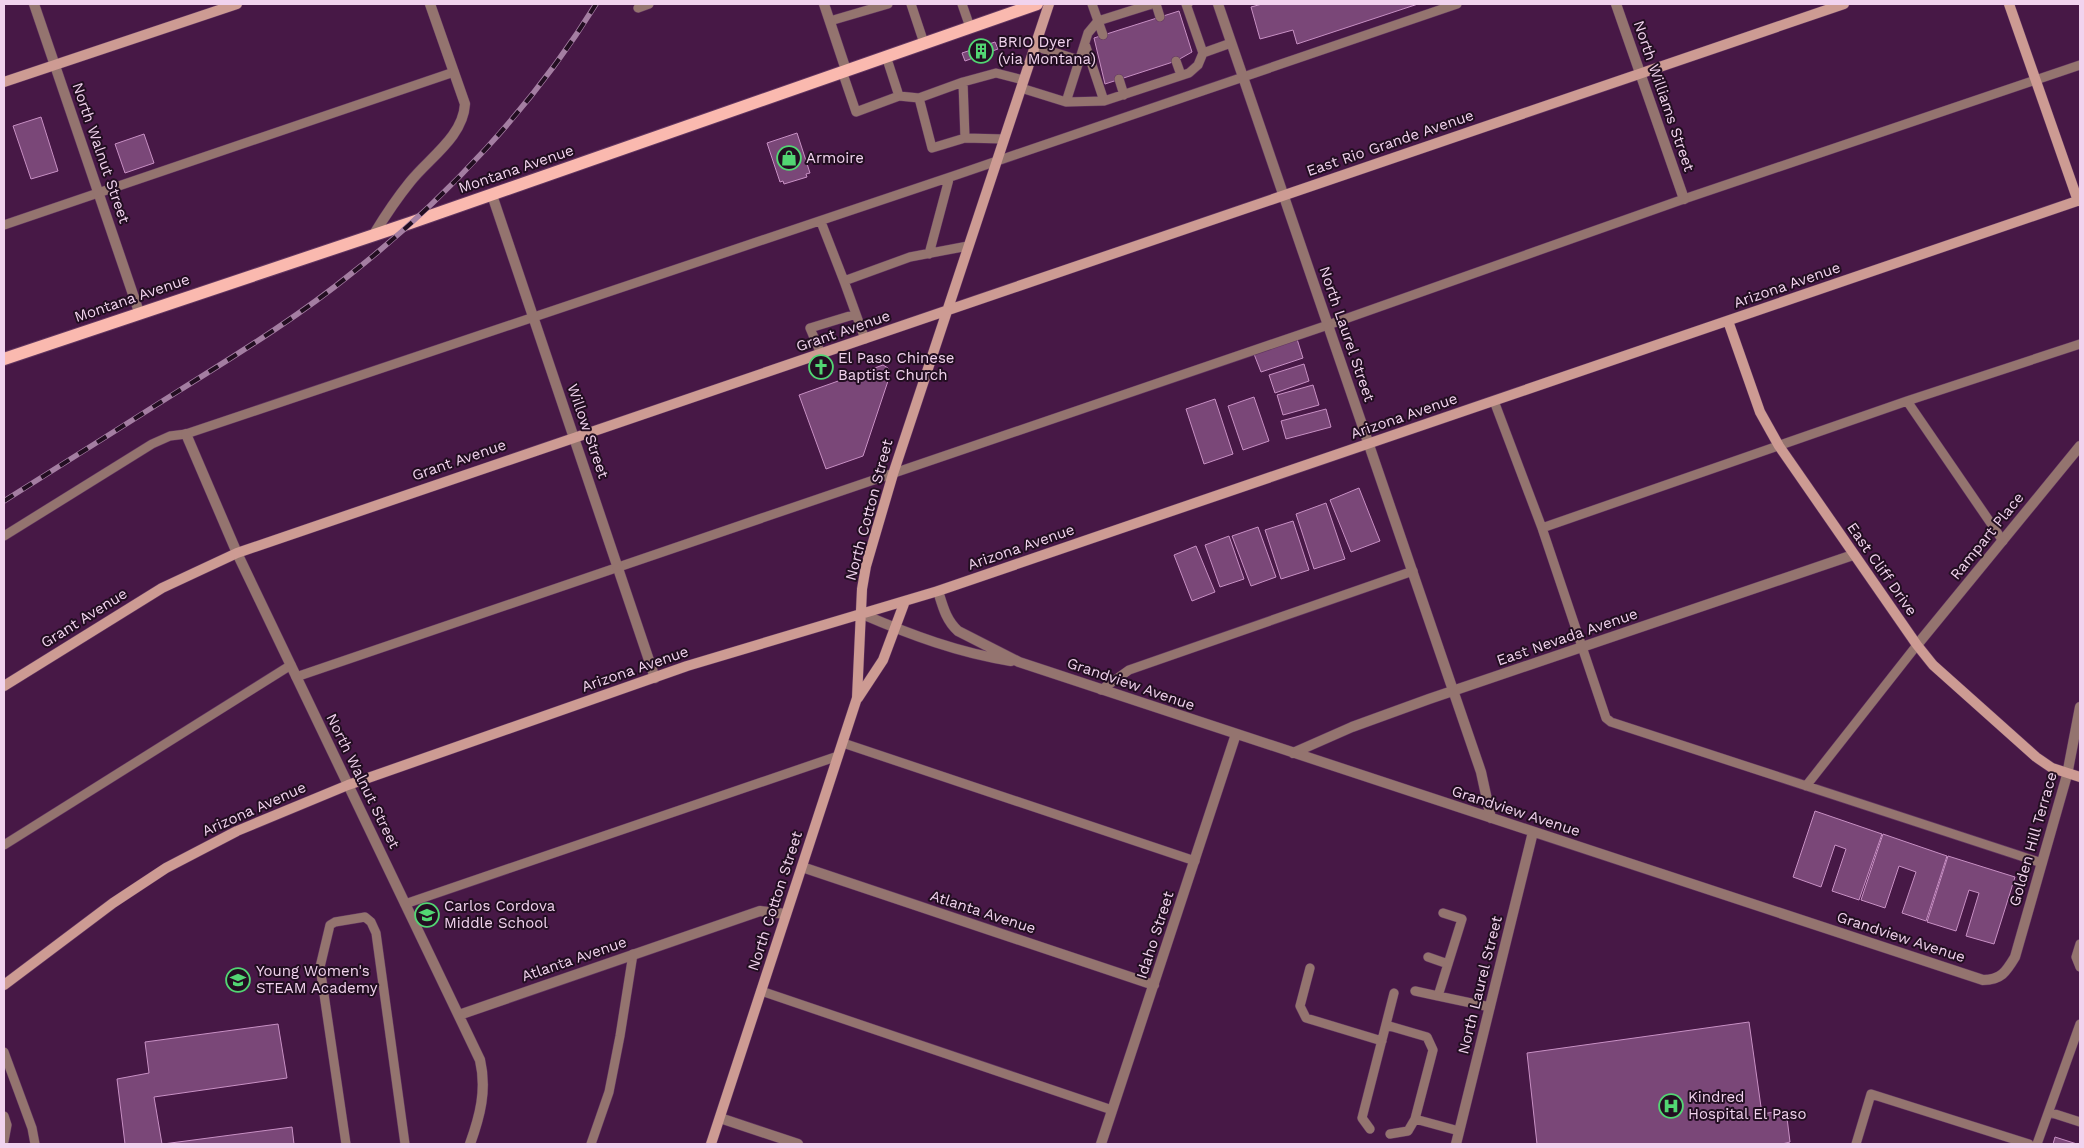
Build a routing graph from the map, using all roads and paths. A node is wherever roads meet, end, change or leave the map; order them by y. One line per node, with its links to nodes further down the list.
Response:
1 (34, 4): 34 (street, North Walnut Street)
2 (237, 4): 34 (main road)
3 (430, 4): 36 (street)
4 (649, 4): 19 (lane)
5 (824, 4): 21 (street)
6 (888, 4): 21 (lane)
7 (911, 4): 25 (lane)
8 (962, 4): 23 (lane)
9 (1037, 4): 23 (main road, Montana Avenue)
10 (1048, 4): 28 (main road, North Cotton Street)
11 (1092, 4): 22 (lane)
12 (1154, 4): 20 (lane); 22 (lane)
13 (1186, 4): 29 (lane)
14 (1218, 4): 26 (street, North Laurel Street)
15 (1457, 4): 39 (lane)
16 (1616, 4): 37 (street, North Williams Street)
17 (1844, 4): 37 (main road, East Rio Grande Avenue)
18 (2009, 4): 41 (main road)
19 (638, 8)
20 (1160, 16)
21 (830, 21): 35 (street)
22 (1098, 21): 24 (lane); 27 (lane)
23 (970, 27): 25 (main road, Montana Avenue)
24 (1103, 35)
25 (924, 43): 30 (main road, Montana Avenue)
26 (1231, 43): 29 (lane); 39 (street, North Laurel Street)
27 (1085, 44): 31 (lane); 48 (lane)
28 (1034, 46): 31 (lane); 44 (main road, North Cotton Street)
29 (1204, 53): 38 (lane)
30 (886, 56): 35 (main road, Montana Avenue); 46 (lane)
31 (1079, 60): 49 (lane)
32 (1176, 61): 38 (lane)
33 (2080, 64): 41 (lane)
34 (55, 65): 42 (main road); 54 (street, North Walnut Street)
35 (844, 70): 46 (lane); 55 (main road, Montana Avenue)
36 (454, 72): 54 (lane); 61 (street)
37 (1640, 73): 56 (main road, East Rio Grande Avenue); 57 (street, North Williams Street)
38 (1181, 75): 45 (lane)
39 (1243, 77): 52 (lane); 56 (street, North Laurel Street)
40 (1119, 79): 45 (lane)
41 (2036, 80): 57 (lane); 58 (main road)
42 (4, 82)
43 (963, 82): 44 (lane); 47 (lane); 50 (lane)
44 (1022, 84): 49 (lane); 51 (main road, North Cotton Street)
45 (1124, 95): 48 (lane)
46 (900, 96): 47 (lane)
47 (919, 98): 50 (lane)
48 (1104, 101): 49 (lane)
49 (1066, 102)
50 (965, 138): 51 (lane)
51 (1004, 139): 52 (main road, North Cotton Street)
52 (996, 163): 53 (lane); 62 (main road, North Cotton Street)
53 (949, 178): 59 (lane); 63 (lane)
54 (99, 192): 60 (lane); 65 (street, North Walnut Street)
55 (492, 195): 61 (main road, Montana Avenue); 68 (street, Willow Street)
56 (1284, 196): 66 (main road, East Rio Grande Avenue); 70 (street, North Laurel Street)
57 (1684, 199): 70 (lane)
58 (2079, 201): 69 (main road, Arizona Avenue)
59 (821, 222): 64 (lane); 68 (lane)
60 (4, 225)
61 (374, 234): 65 (main road, Montana Avenue)
62 (968, 246): 63 (lane); 66 (main road, North Cotton Street)
63 (929, 254): 64 (lane)
64 (844, 281): 67 (lane)
65 (139, 312): 74 (main road, Montana Avenue)
66 (946, 312): 71 (main road, Grant Avenue); 82 (main road, North Cotton Street)
67 (856, 314): 71 (lane); 73 (lane)
68 (534, 318): 77 (lane); 78 (street, Willow Street)
69 (1728, 321): 75 (main road, Arizona Avenue); 80 (main road, East Cliff Drive)
70 (1328, 325): 79 (street, North Laurel Street); 82 (lane)
71 (865, 339): 73 (main road, Grant Avenue)
72 (2080, 344): 76 (lane)
73 (821, 354): 78 (main road, Grant Avenue)
74 (4, 359)
75 (1494, 401): 79 (main road, Arizona Avenue); 83 (lane)
76 (1907, 401): 80 (lane); 85 (lane)
77 (186, 434): 84 (lane); 86 (street, North Walnut Street)
78 (574, 436): 86 (main road, Grant Avenue); 88 (street, Willow Street)
79 (1369, 443): 89 (street, North Laurel Street); 90 (main road, Arizona Avenue)
80 (1779, 446): 83 (lane); 87 (main road, East Cliff Drive)
81 (2080, 446): 85 (street, Rampart Place)
82 (893, 474): 88 (lane); 92 (main road, North Cotton Street)
83 (1542, 528): 95 (lane)
84 (4, 536)
85 (2003, 541): 94 (street, Rampart Place)
86 (237, 553): 97 (street, North Walnut Street); 100 (main road, Grant Avenue)
87 (1853, 555): 94 (main road, East Cliff Drive); 95 (street, East Nevada Avenue)
88 (618, 567): 98 (lane); 99 (street, Willow Street)
89 (1413, 572): 101 (lane); 102 (street, North Laurel Street)
90 (938, 591): 91 (main road, Arizona Avenue); 96 (street, Grandview Avenue)
91 (905, 601): 92 (main road, Arizona Avenue); 93 (main road)
92 (862, 614): 93 (street, Grandview Avenue); 99 (main road, Arizona Avenue); 103 (main road, North Cotton Street)
93 (894, 628): 96 (street, Grandview Avenue); 103 (main road)
94 (1917, 645): 109 (main road, East Cliff Drive); 112 (lane)
95 (1583, 648): 102 (street, East Nevada Avenue); 112 (lane)
96 (1020, 662): 101 (street, Grandview Avenue)
97 (291, 666): 98 (street, North Walnut Street); 115 (lane)
98 (296, 677): 111 (street, North Walnut Street)
99 (655, 678): 111 (main road, Arizona Avenue)
100 (4, 686)
101 (1101, 690): 105 (street, Grandview Avenue)
102 (1454, 692): 107 (street, East Nevada Avenue); 113 (street, North Laurel Street)
103 (857, 698): 106 (main road, North Cotton Street)
104 (2080, 707): 109 (street, Golden Hill Terrace)
105 (1236, 734): 107 (street, Grandview Avenue); 116 (street, Idaho Street)
106 (843, 743): 108 (main road, North Cotton Street); 116 (lane)
107 (1292, 753): 113 (street, Grandview Avenue)
108 (838, 756): 118 (main road, North Cotton Street); 119 (lane)
109 (2067, 774): 110 (main road, East Cliff Drive); 117 (street, Golden Hill Terrace)
110 (2080, 777)
111 (348, 785): 119 (street, North Walnut Street); 129 (main road, Arizona Avenue)
112 (1806, 786): 117 (lane)
113 (1491, 818): 114 (street, Grandview Avenue)
114 (1533, 832): 128 (street, Grandview Avenue); 135 (street, North Laurel Street)
115 (4, 844)
116 (1195, 861): 130 (street, Idaho Street)
117 (2042, 863): 128 (street, Golden Hill Terrace)
118 (802, 868): 121 (main road, North Cotton Street); 130 (street, Atlanta Avenue)
119 (405, 904): 136 (street, North Walnut Street)
120 (1443, 913): 125 (lane)
121 (786, 914): 123 (street, Atlanta Avenue); 131 (main road, North Cotton Street)
122 (2080, 944): 126 (lane)
123 (632, 954): 136 (street, Atlanta Avenue); 155 (lane)
124 (1428, 957): 125 (lane)
125 (1448, 964): 134 (lane)
126 (2080, 967)
127 (1310, 968): 139 (lane)
128 (2003, 975)
129 (4, 985)
130 (1154, 985): 141 (street, Idaho Street)
131 (761, 991): 141 (lane); 144 (main road, North Cotton Street)
132 (1415, 991): 134 (lane)
133 (1394, 993): 138 (lane)
134 (1438, 996): 135 (lane)
135 (1490, 1008): 148 (street, North Laurel Street)
136 (458, 1015): 154 (street, North Walnut Street)
137 (2080, 1024): 142 (lane)
138 (1386, 1026): 139 (lane); 145 (lane)
139 (1382, 1042): 147 (lane)
140 (4, 1052): 151 (lane)
141 (1112, 1110): 158 (street, Idaho Street)
142 (2049, 1112): 146 (lane); 162 (lane)
143 (4, 1116): 150 (lane)
144 (720, 1118): 156 (main road, North Cotton Street); 157 (street)
145 (1415, 1119): 148 (lane); 149 (lane)
146 (2080, 1122)
147 (1370, 1129)
148 (1459, 1131): 159 (street, North Laurel Street)
149 (1390, 1134)
150 (4, 1141)
151 (35, 1144)
152 (346, 1144): 153 (lane)
153 (405, 1144)
154 (470, 1144)
155 (591, 1144)
156 (711, 1144)
157 (798, 1144)
158 (1101, 1144)
159 (1456, 1144)
160 (1856, 1144): 161 (lane)
161 (2029, 1144)
162 (2037, 1144)

